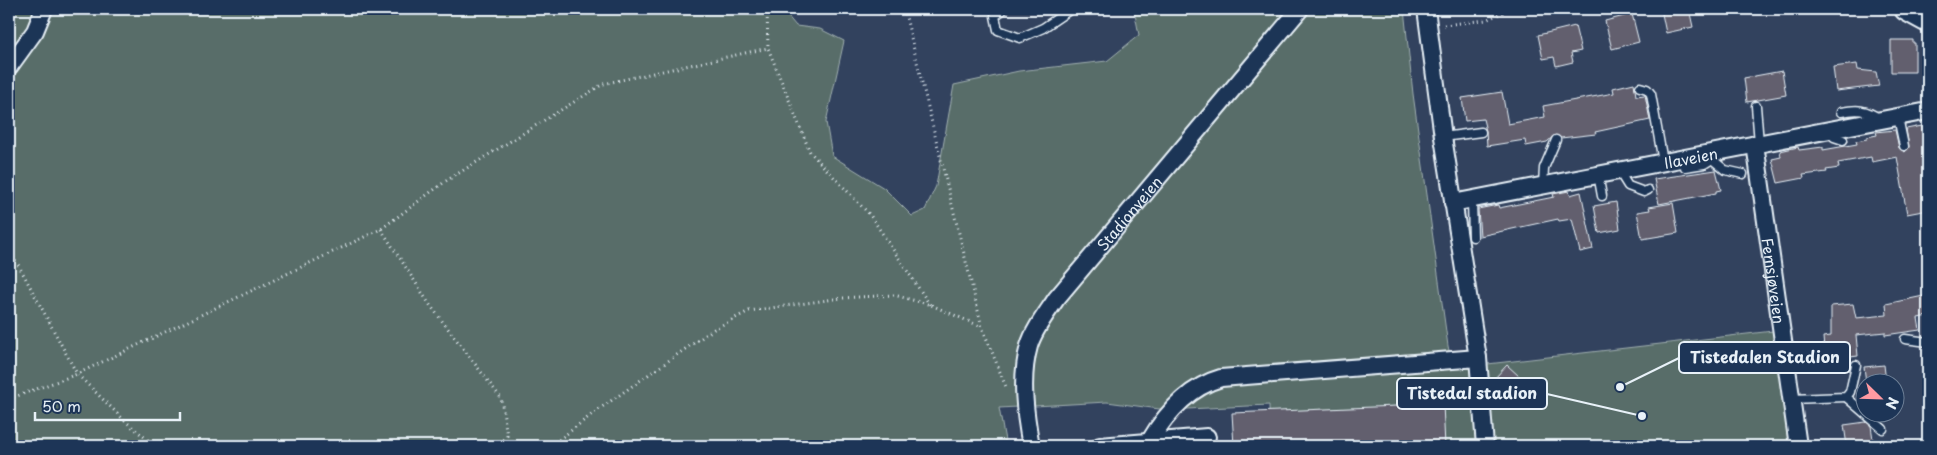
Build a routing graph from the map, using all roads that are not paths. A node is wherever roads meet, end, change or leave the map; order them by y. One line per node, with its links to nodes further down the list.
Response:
1 (44, 9): 8 (street)
2 (1004, 9): 3 (lane)
3 (1072, 9)
4 (1300, 9): 43 (street, Stadionveien)
5 (1426, 9): 17 (street)
6 (1906, 9): 7 (main road)
7 (1928, 21)
8 (9, 67)
9 (1640, 87): 23 (lane)
10 (1756, 106): 20 (lane)
11 (1928, 111): 13 (street, Ilaveien)
12 (1841, 112): 14 (lane)
13 (1898, 117): 14 (street, Ilaveien); 21 (lane)
14 (1882, 120): 15 (street, Ilaveien)
15 (1828, 130): 19 (lane); 20 (street, Ilaveien)
16 (1481, 132): 17 (lane)
17 (1443, 137): 32 (street)
18 (1556, 140): 28 (lane)
19 (1843, 140)
20 (1757, 144): 22 (street, Ilaveien); 39 (street, Femsjøveien)
21 (1904, 146)
22 (1712, 156): 23 (street, Ilaveien); 24 (lane); 27 (lane)
23 (1663, 162): 25 (street, Ilaveien)
24 (1685, 167)
25 (1618, 170): 26 (street, Ilaveien); 29 (lane)
26 (1598, 174): 28 (street, Ilaveien); 30 (lane)
27 (1743, 174)
28 (1543, 185): 31 (street, Ilaveien)
29 (1648, 190)
30 (1602, 196)
31 (1472, 200): 32 (street, Ilaveien); 33 (lane)
32 (1453, 203): 36 (street)
33 (1473, 237)
34 (1905, 339): 35 (lane)
35 (1928, 342)
36 (1478, 358): 42 (street); 45 (street)
37 (1856, 365): 38 (lane)
38 (1846, 397): 39 (lane); 40 (lane)
39 (1791, 399): 46 (street, Femsjøveien)
40 (1883, 429)
41 (1207, 437): 42 (street)
42 (1149, 442): 44 (street)
43 (1031, 446)
44 (1100, 446)
45 (1485, 446)
46 (1798, 446)

